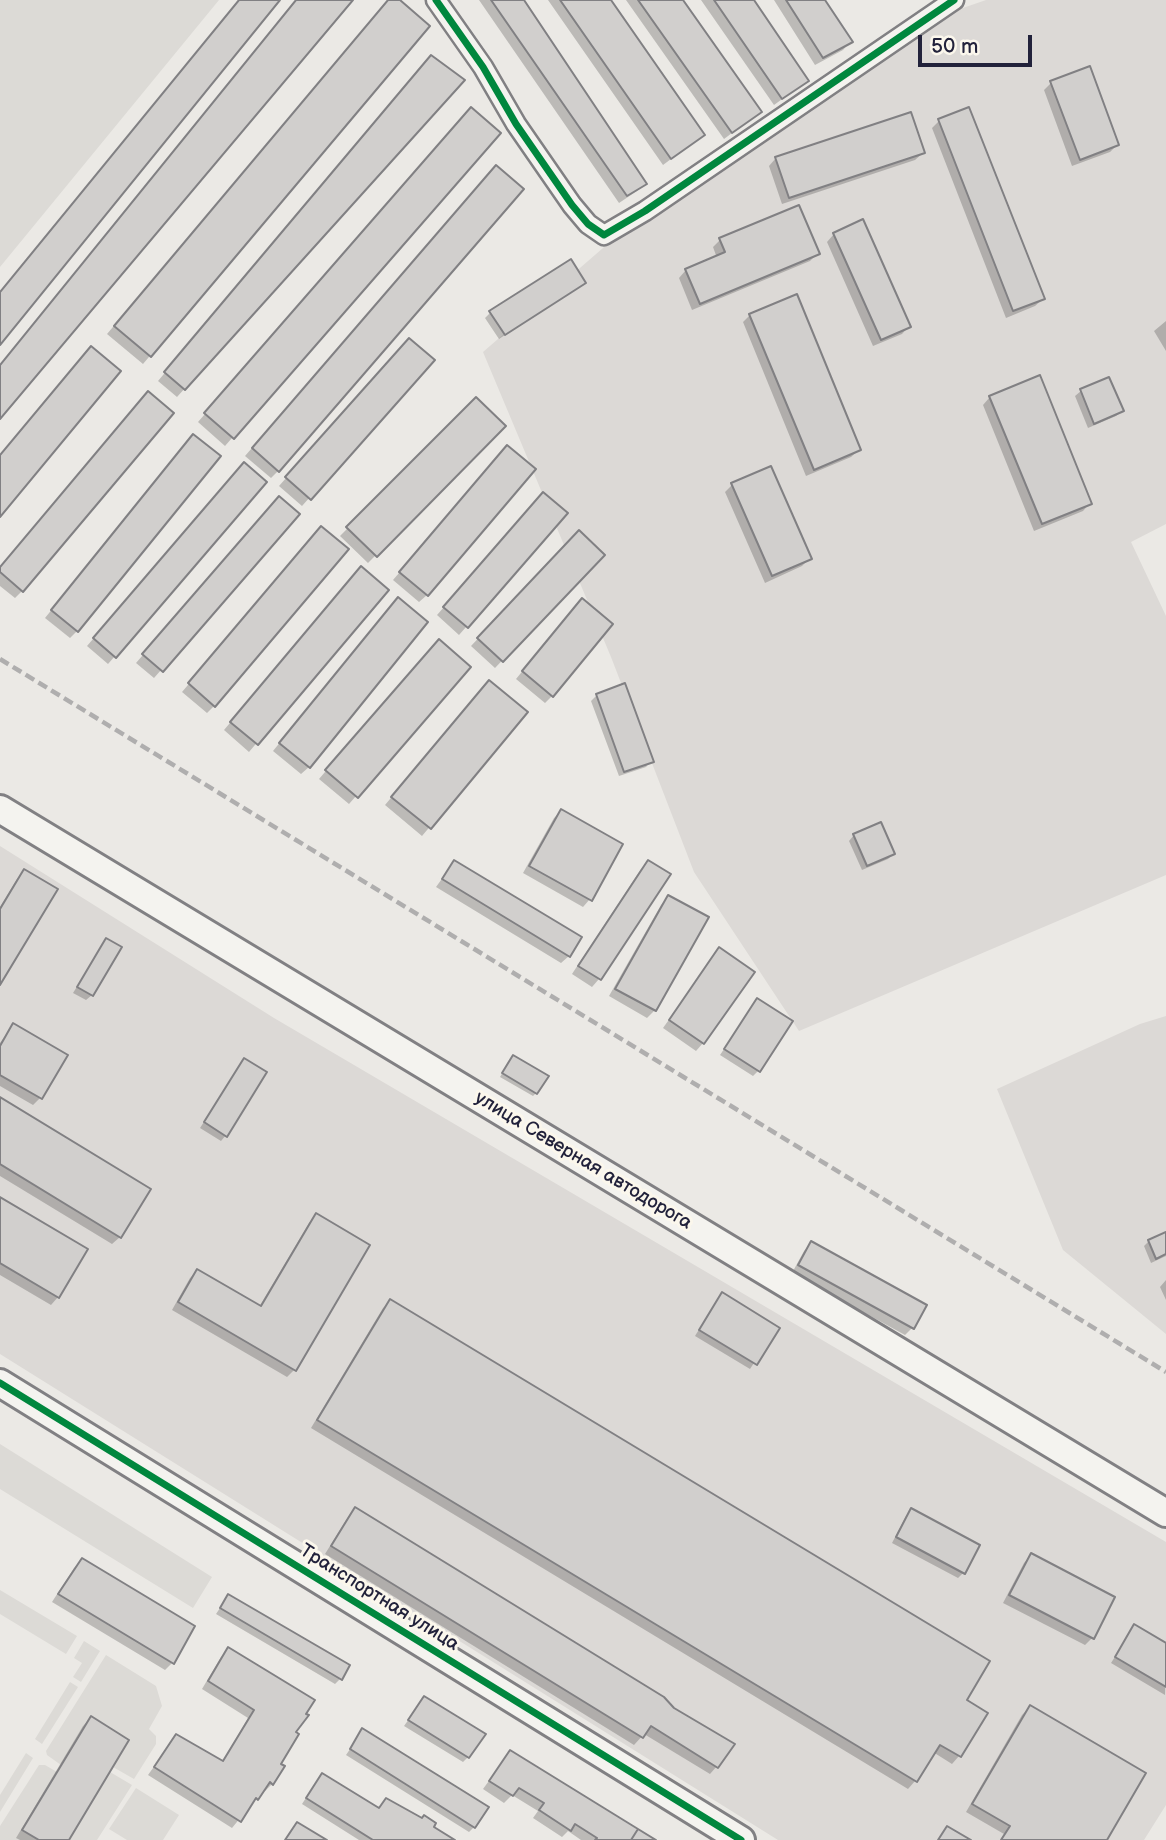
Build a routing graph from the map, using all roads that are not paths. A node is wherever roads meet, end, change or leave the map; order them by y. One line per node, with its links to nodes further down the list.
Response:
1 (436, 0): 2 (street)
2 (954, 0)
3 (0, 809): 5 (main road, улица Северная автодорога)
4 (0, 1383): 6 (main road, Транспортная улица)
5 (1166, 1513)
6 (741, 1840)

